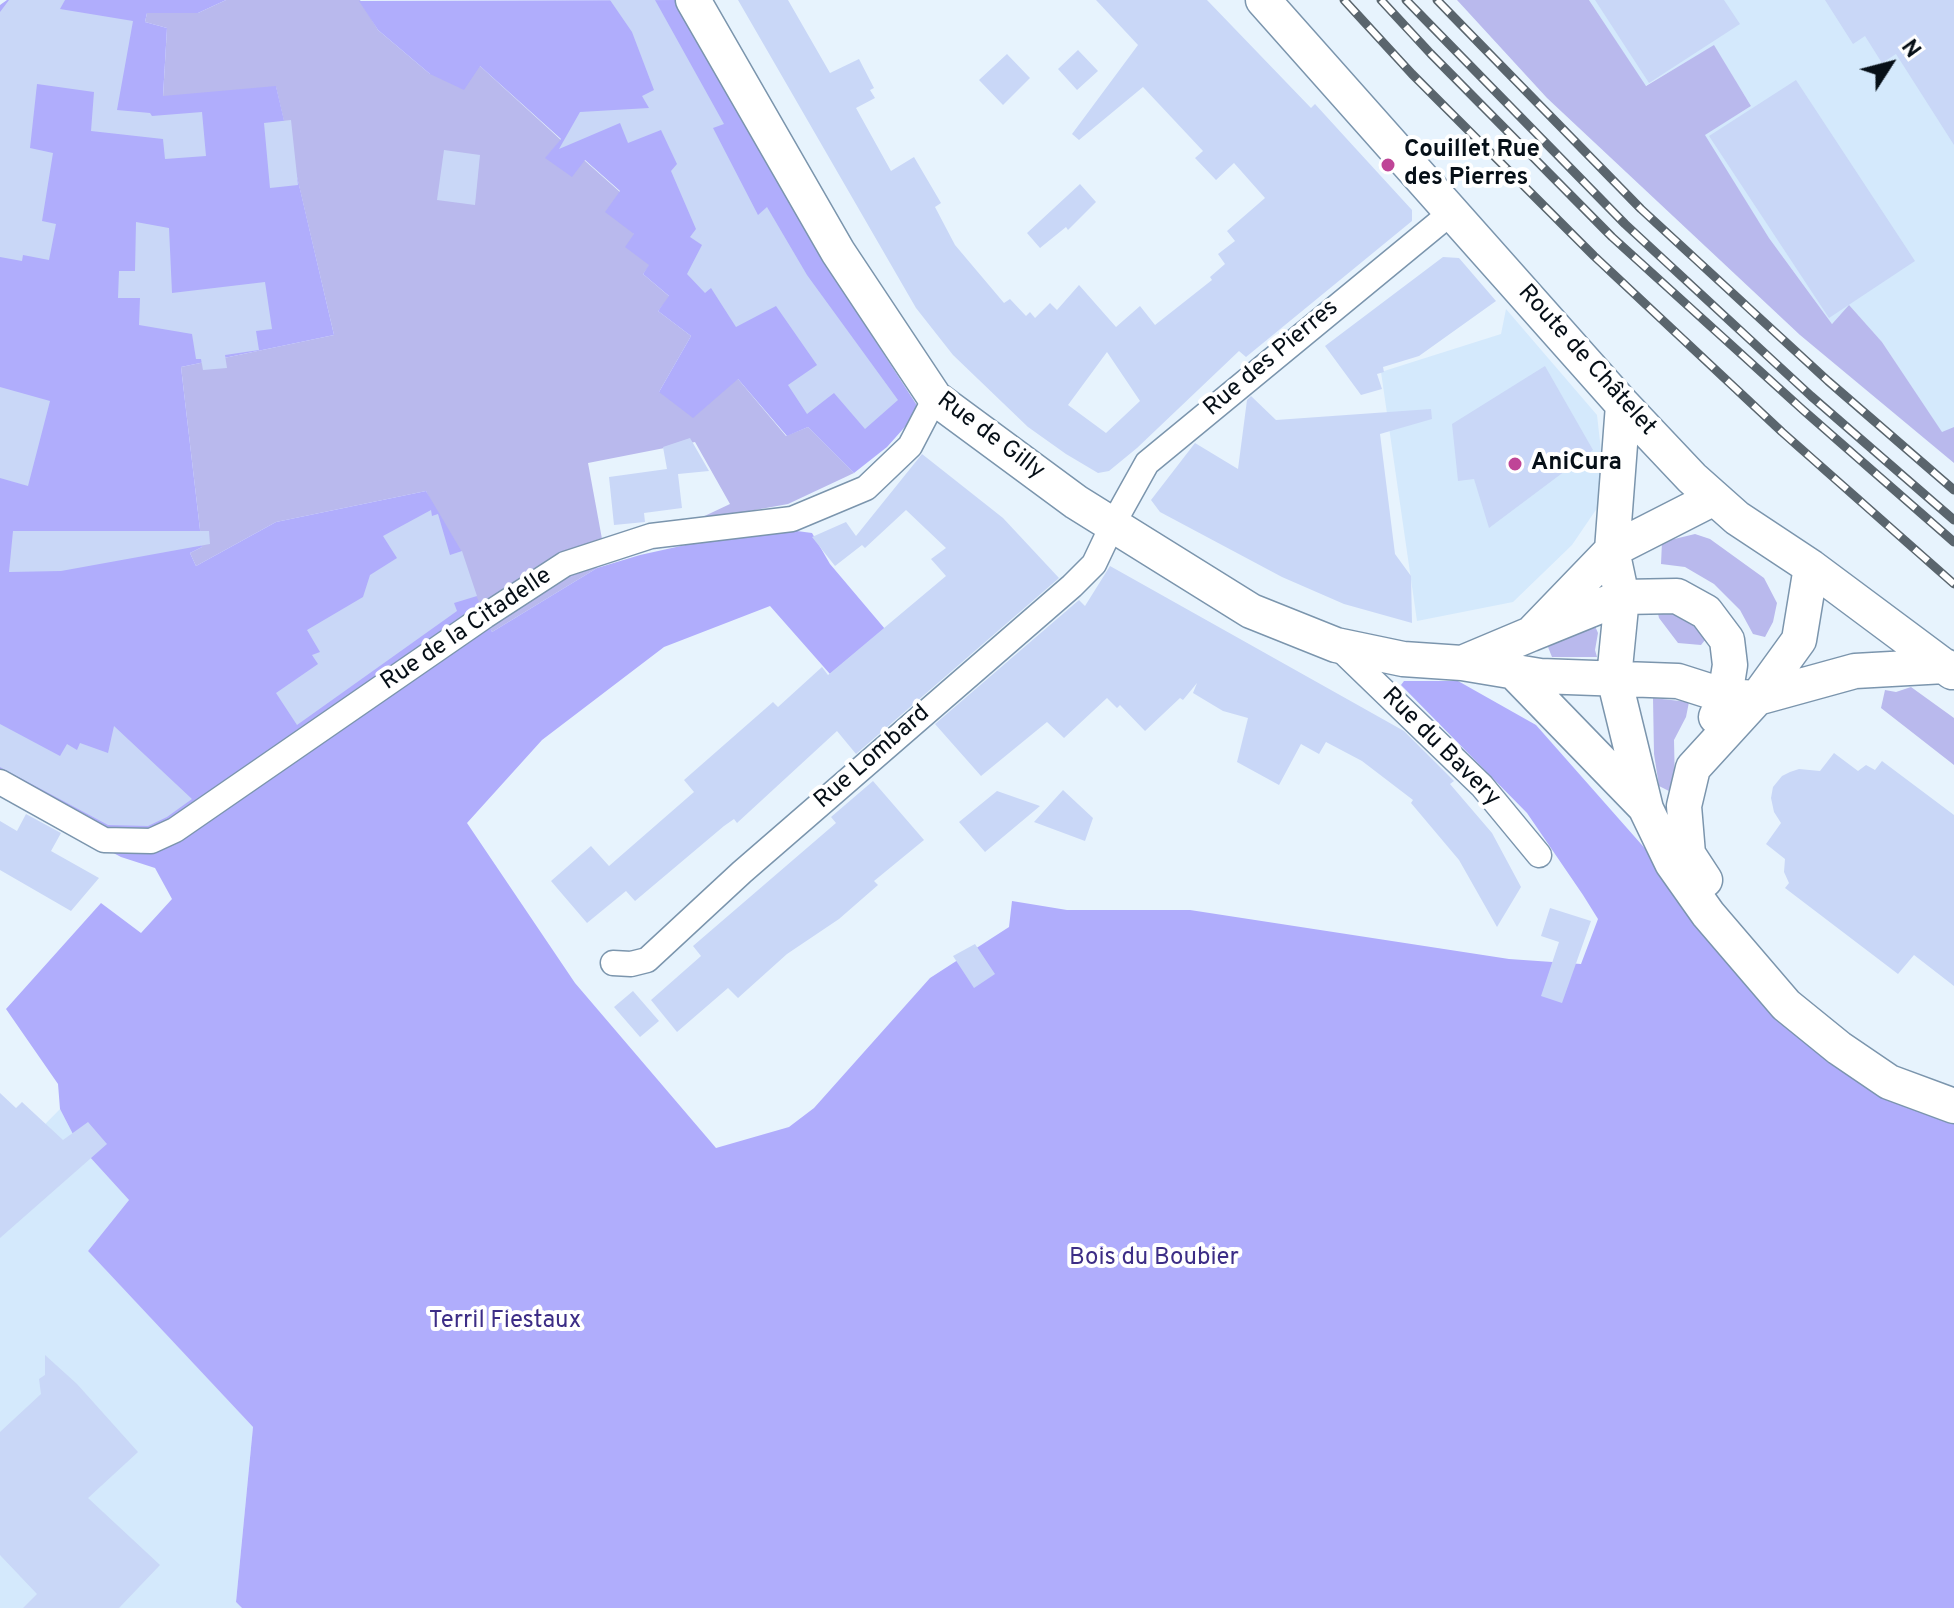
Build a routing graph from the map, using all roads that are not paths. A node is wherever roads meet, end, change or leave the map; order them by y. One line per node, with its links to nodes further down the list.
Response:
1 (693, 0): 4 (main road, Rue de Gilly)
2 (1263, 0): 3 (main road, Route de Châtelet)
3 (1452, 212): 5 (main road, Route de Châtelet); 7 (street, Rue des Pierres)
4 (935, 398): 7 (main road, Rue de Gilly); 18 (street, Rue de la Citadelle)
5 (1623, 405): 6 (main road, Route de Châtelet); 8 (main road)
6 (1714, 498): 8 (main road); 9 (main road, Route de Châtelet)
7 (1113, 524): 12 (main road, Rue de Gilly); 21 (street, Rue Lombard)
8 (1612, 550): 10 (main road); 11 (main road)
9 (1811, 567): 14 (main road, Route de Châtelet); 17 (main road)
10 (1622, 597): 11 (main road); 16 (main road); 17 (main road)
11 (1531, 634): 13 (main road)
12 (1336, 645): 13 (main road, Rue de Gilly); 20 (street, Rue du Bavery)
13 (1462, 663): 15 (main road, Rue de Gilly)
14 (1949, 670): 17 (main road)
15 (1513, 671): 16 (main road, Rue de Gilly); 19 (main road)
16 (1614, 678): 17 (main road, Rue de Gilly); 19 (main road)
17 (1741, 697): 22 (main road)
18 (0, 782)
19 (1646, 809): 22 (main road)
20 (1539, 855)
21 (613, 963)
22 (1786, 1005): 23 (main road)
23 (1954, 1106)

